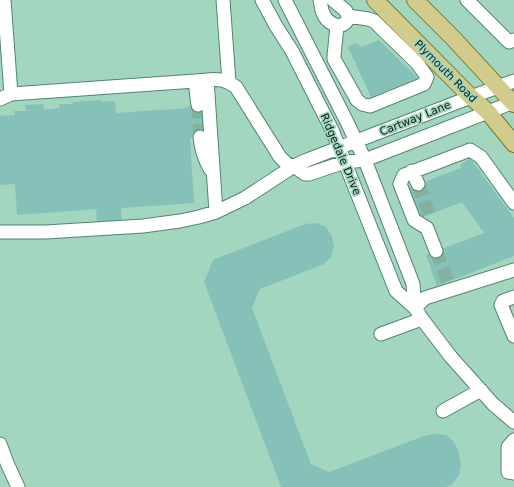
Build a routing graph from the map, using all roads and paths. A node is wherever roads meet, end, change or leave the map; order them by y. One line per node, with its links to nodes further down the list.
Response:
1 (4, 0): 17 (street)
2 (222, 0): 15 (street)
3 (285, 0): 23 (street, Ridgedale Drive)
4 (320, 0): 11 (street)
5 (333, 0): 10 (street)
6 (375, 0): 18 (main road, Plymouth Road)
7 (415, 0): 16 (main road)
8 (467, 0): 12 (street)
9 (264, 1): 25 (street, Ridgedale Drive)
10 (348, 16): 11 (street); 11 (street)
11 (337, 26)
12 (514, 40)
13 (201, 80): 15 (street); 17 (street); 20 (street); 30 (street)
14 (514, 81): 16 (street, Cartway Lane)
15 (229, 82): 28 (street, Cartway Lane)
16 (498, 87): 18 (street, Cartway Lane); 19 (main road)
17 (5, 96)
18 (471, 97): 21 (main road, Plymouth Road); 23 (street, Cartway Lane)
19 (514, 103): 21 (street, Cartway Lane)
20 (198, 105)
21 (488, 112): 24 (main road, Plymouth Road); 26 (street, Cartway Lane)
22 (200, 137): 30 (street)
23 (357, 142): 25 (street, Cartway Lane); 26 (street, Ridgedale Drive)
24 (514, 144)
25 (339, 147): 27 (street, Ridgedale Drive); 28 (street, Cartway Lane)
26 (365, 160): 27 (street, Cartway Lane); 40 (street, Ridgedale Drive)
27 (345, 162): 28 (street, Cartway Lane); 40 (street, Ridgedale Drive)
28 (294, 166): 33 (street, Cartway Lane)
29 (412, 171): 31 (street); 32 (street); 35 (street)
30 (213, 174): 33 (street)
31 (418, 184)
32 (514, 203)
33 (216, 212): 36 (street, Cartway Lane)
34 (429, 214): 35 (street)
35 (427, 228): 37 (street)
36 (0, 232)
37 (436, 251)
38 (514, 270): 40 (street)
39 (514, 297): 43 (street)
40 (415, 308): 41 (street, Ridgedale Drive)
41 (422, 319): 42 (street); 44 (street, Ridgedale Drive)
42 (381, 334)
43 (514, 336)
44 (481, 390): 45 (street); 46 (street, Ridgedale Drive)
45 (443, 411)
46 (514, 422)
47 (514, 440): 49 (street)
48 (0, 444): 50 (street)
49 (514, 473)
50 (18, 487)

